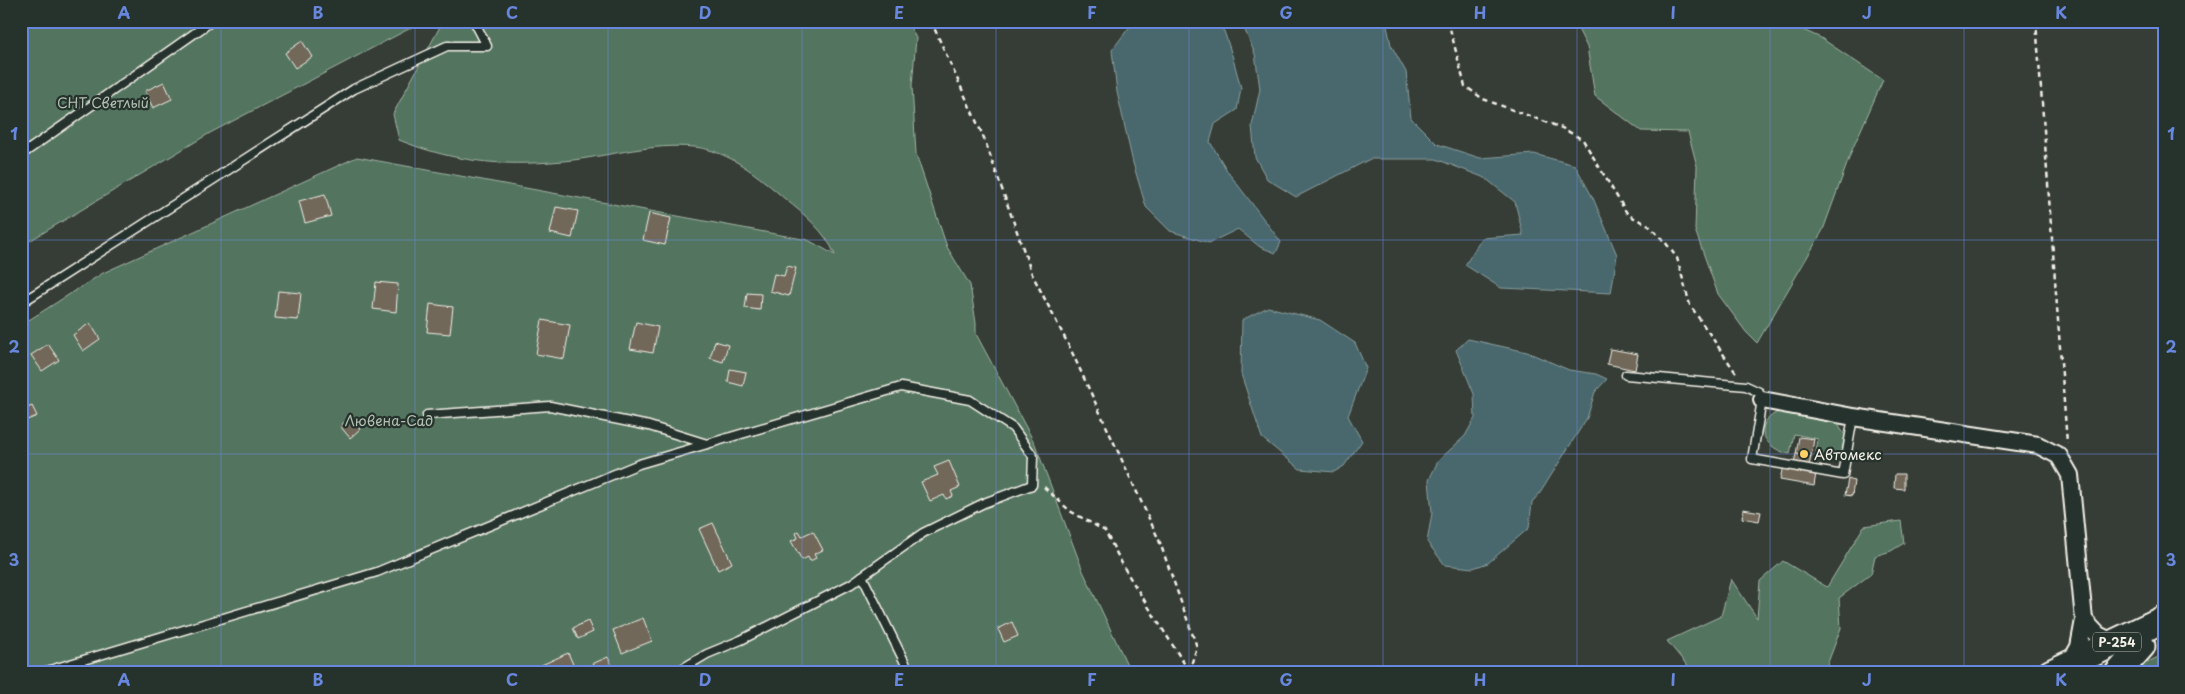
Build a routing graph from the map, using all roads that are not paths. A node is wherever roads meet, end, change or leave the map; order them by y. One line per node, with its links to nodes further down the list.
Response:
1 (212, 21): 3 (lane)
2 (474, 21): 4 (lane)
3 (21, 155)
4 (21, 304)
5 (1626, 375): 6 (lane)
6 (1762, 400): 8 (street); 8 (lane)
7 (427, 415): 9 (lane)
8 (1853, 417): 12 (street)
9 (707, 444): 10 (lane); 17 (lane)
10 (862, 576): 15 (lane); 19 (lane)
11 (2164, 619): 14 (highway, Р-254)
12 (2084, 620): 14 (street); 16 (street)
13 (2153, 641): 16 (highway, Р-254); 20 (main road)
14 (2114, 643): 16 (highway, Р-254)
15 (688, 669): 18 (lane)
16 (2067, 670)
17 (40, 673)
18 (676, 673)
19 (910, 673)
20 (2118, 673)

